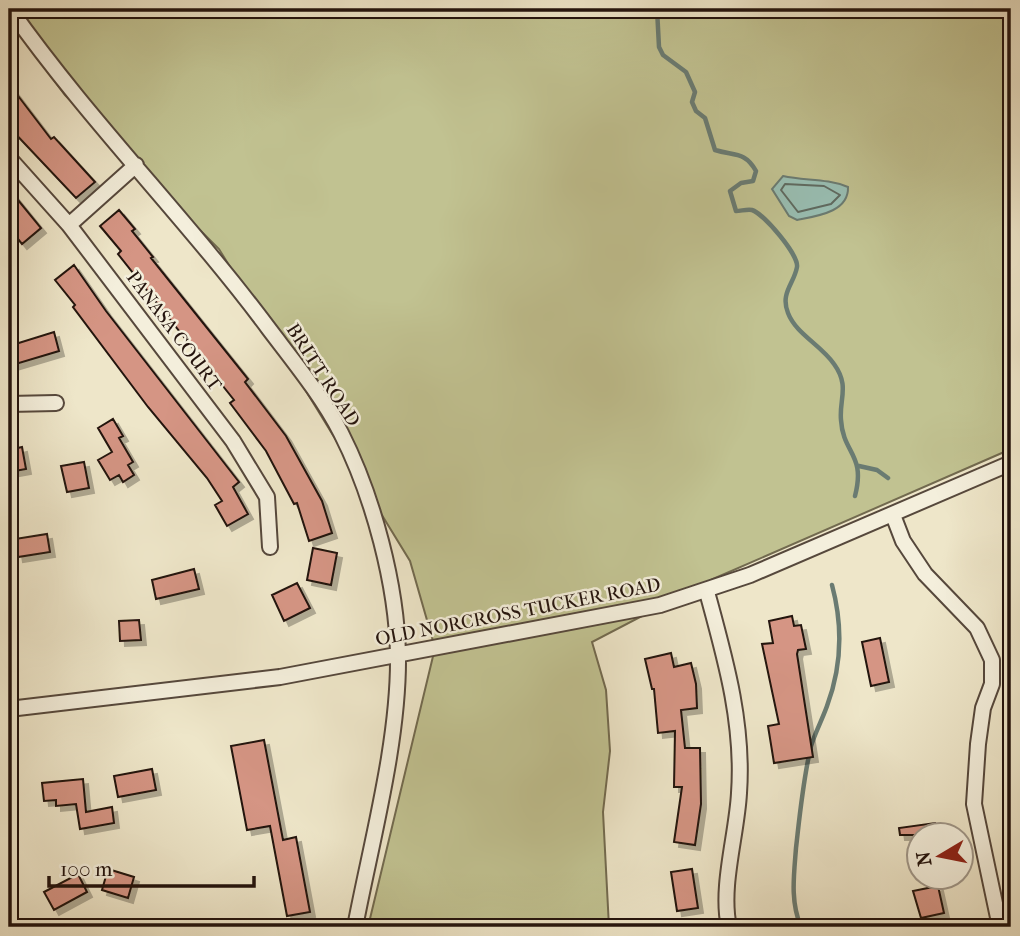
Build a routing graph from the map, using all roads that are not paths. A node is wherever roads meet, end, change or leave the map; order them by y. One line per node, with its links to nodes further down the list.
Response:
1 (10, 9): 3 (street, BRITT ROAD)
2 (9, 158): 4 (street, PANASA COURT)
3 (136, 165): 4 (street); 11 (street, BRITT ROAD)
4 (69, 225): 9 (street, PANASA COURT)
5 (56, 403): 6 (street)
6 (9, 404)
7 (1011, 463): 8 (street, OLD NORCROSS TUCKER ROAD)
8 (892, 516): 10 (street, OLD NORCROSS TUCKER ROAD); 15 (street)
9 (270, 547)
10 (707, 592): 11 (street, OLD NORCROSS TUCKER ROAD); 14 (street)
11 (398, 655): 12 (street, OLD NORCROSS TUCKER ROAD); 13 (street, BRITT ROAD)
12 (9, 709)
13 (355, 927)
14 (729, 927)
15 (1000, 927)

